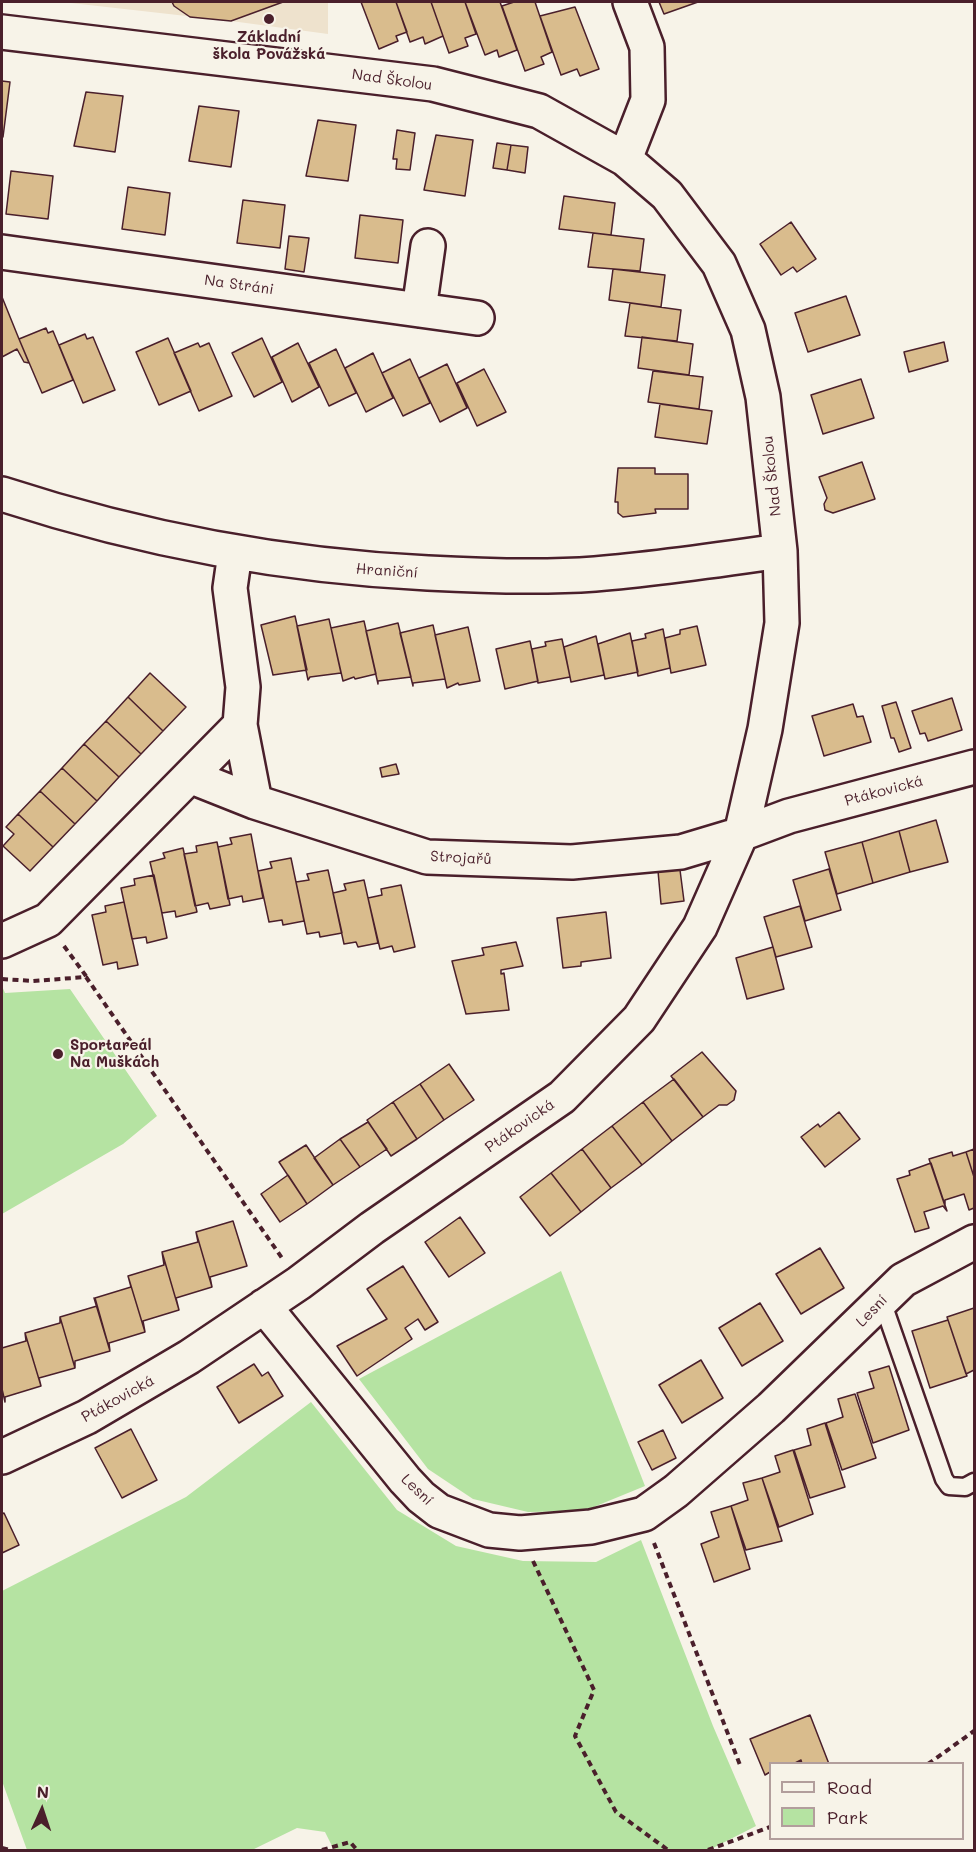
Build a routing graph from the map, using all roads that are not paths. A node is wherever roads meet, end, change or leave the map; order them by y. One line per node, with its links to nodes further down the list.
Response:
1 (630, 2): 3 (street)
2 (2, 32): 3 (street, Nad Školou)
3 (625, 159): 9 (street, Nad Školou)
4 (428, 246): 6 (street)
5 (2, 252): 6 (street, Na Stráni)
6 (419, 310): 7 (street, Na Stráni)
7 (477, 318)
8 (2, 494): 10 (street, Hraniční)
9 (780, 551): 10 (street, Hraniční); 15 (street, Nad Školou)
10 (235, 553): 11 (street)
11 (240, 725): 13 (street); 14 (street)
12 (975, 767): 15 (street, Ptákovická)
13 (192, 777): 14 (street, Strojařů); 16 (street)
14 (255, 802): 15 (street, Strojařů)
15 (741, 834): 19 (street, Ptákovická)
16 (2, 941)
17 (975, 1242): 18 (street, Lesní)
18 (882, 1301): 19 (street, Lesní); 21 (lane)
19 (264, 1306): 20 (street, Ptákovická)
20 (2, 1457)
21 (975, 1482)

